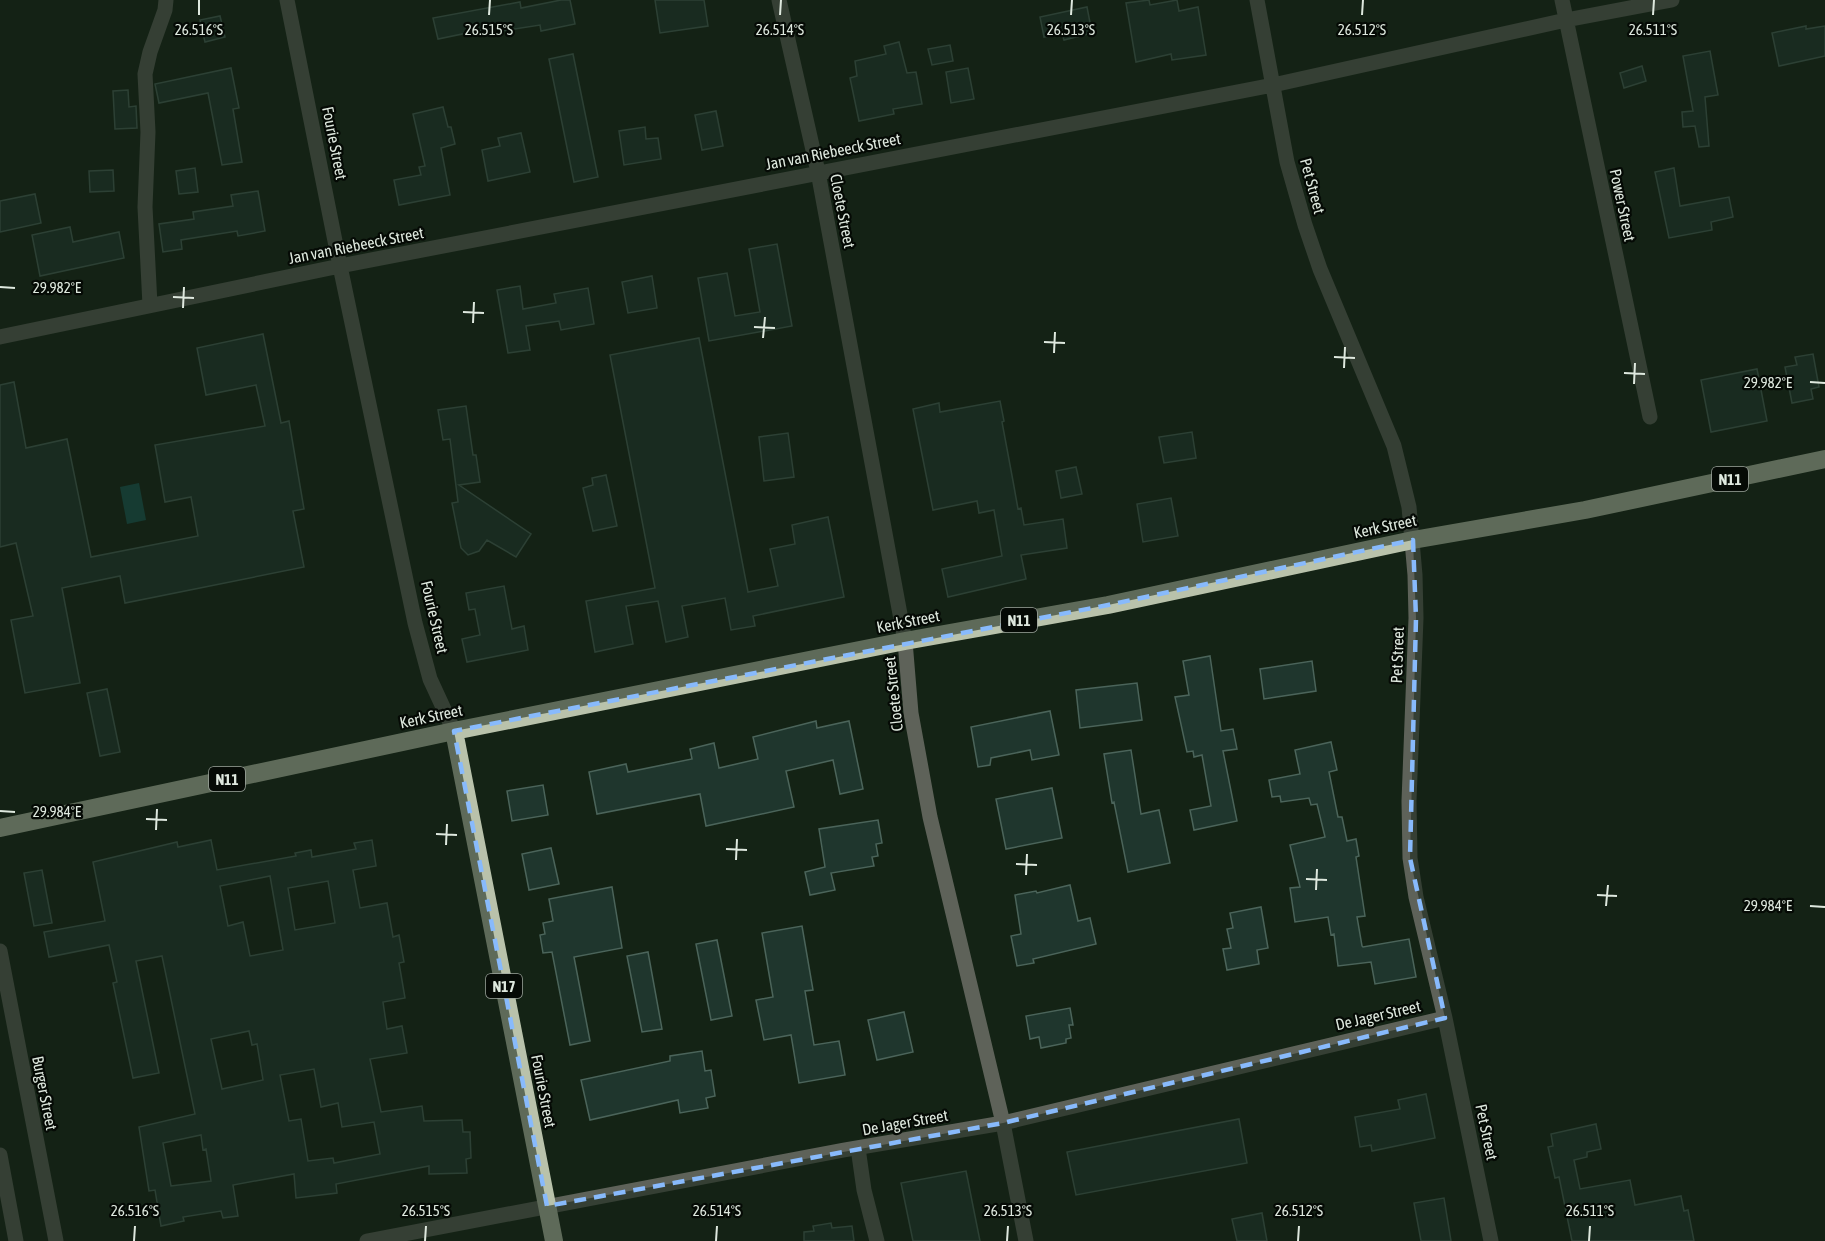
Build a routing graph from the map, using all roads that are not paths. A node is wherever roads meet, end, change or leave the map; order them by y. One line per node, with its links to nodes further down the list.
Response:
1 (166, 0): 11 (street)
2 (287, 0): 10 (street, Fourie Street)
3 (779, 0): 9 (street, Cloete Street)
4 (1257, 0): 8 (street, Pet Street)
5 (1562, 0): 7 (street, Power Street)
6 (1672, 0): 7 (street, Jan van Riebeeck Street)
7 (1566, 20): 8 (street, Jan van Riebeeck Street); 13 (street, Power Street)
8 (1273, 85): 9 (street, Jan van Riebeeck Street); 15 (street, Pet Street)
9 (818, 172): 10 (street, Jan van Riebeeck Street); 16 (street, Cloete Street)
10 (340, 266): 11 (street, Jan van Riebeeck Street); 17 (street, Fourie Street)
11 (150, 305): 12 (street, Jan van Riebeeck Street)
12 (0, 337)
13 (1650, 417)
14 (1825, 459): 15 (highway, Kerk Street / N11)
15 (1413, 540): 16 (highway, Kerk Street / N11); 20 (street, Pet Street)
16 (905, 641): 17 (highway, Kerk Street / N11); 21 (street, Cloete Street)
17 (454, 731): 18 (highway, Kerk Street / N11); 24 (highway, Fourie Street / N17)
18 (0, 828)
19 (0, 951): 26 (street, Burger Street)
20 (1445, 1018): 21 (street, De Jager Street); 31 (street, Pet Street)
21 (1003, 1123): 22 (street, De Jager Street); 30 (street, Cloete Street)
22 (858, 1148): 24 (street, De Jager Street); 29 (street)
23 (0, 1155): 25 (street)
24 (547, 1206): 27 (street, De Jager Street); 28 (highway, Fourie Street / N17)
25 (16, 1241)
26 (56, 1241)
27 (367, 1241)
28 (554, 1241)
29 (877, 1241)
30 (1026, 1241)
31 (1491, 1241)

